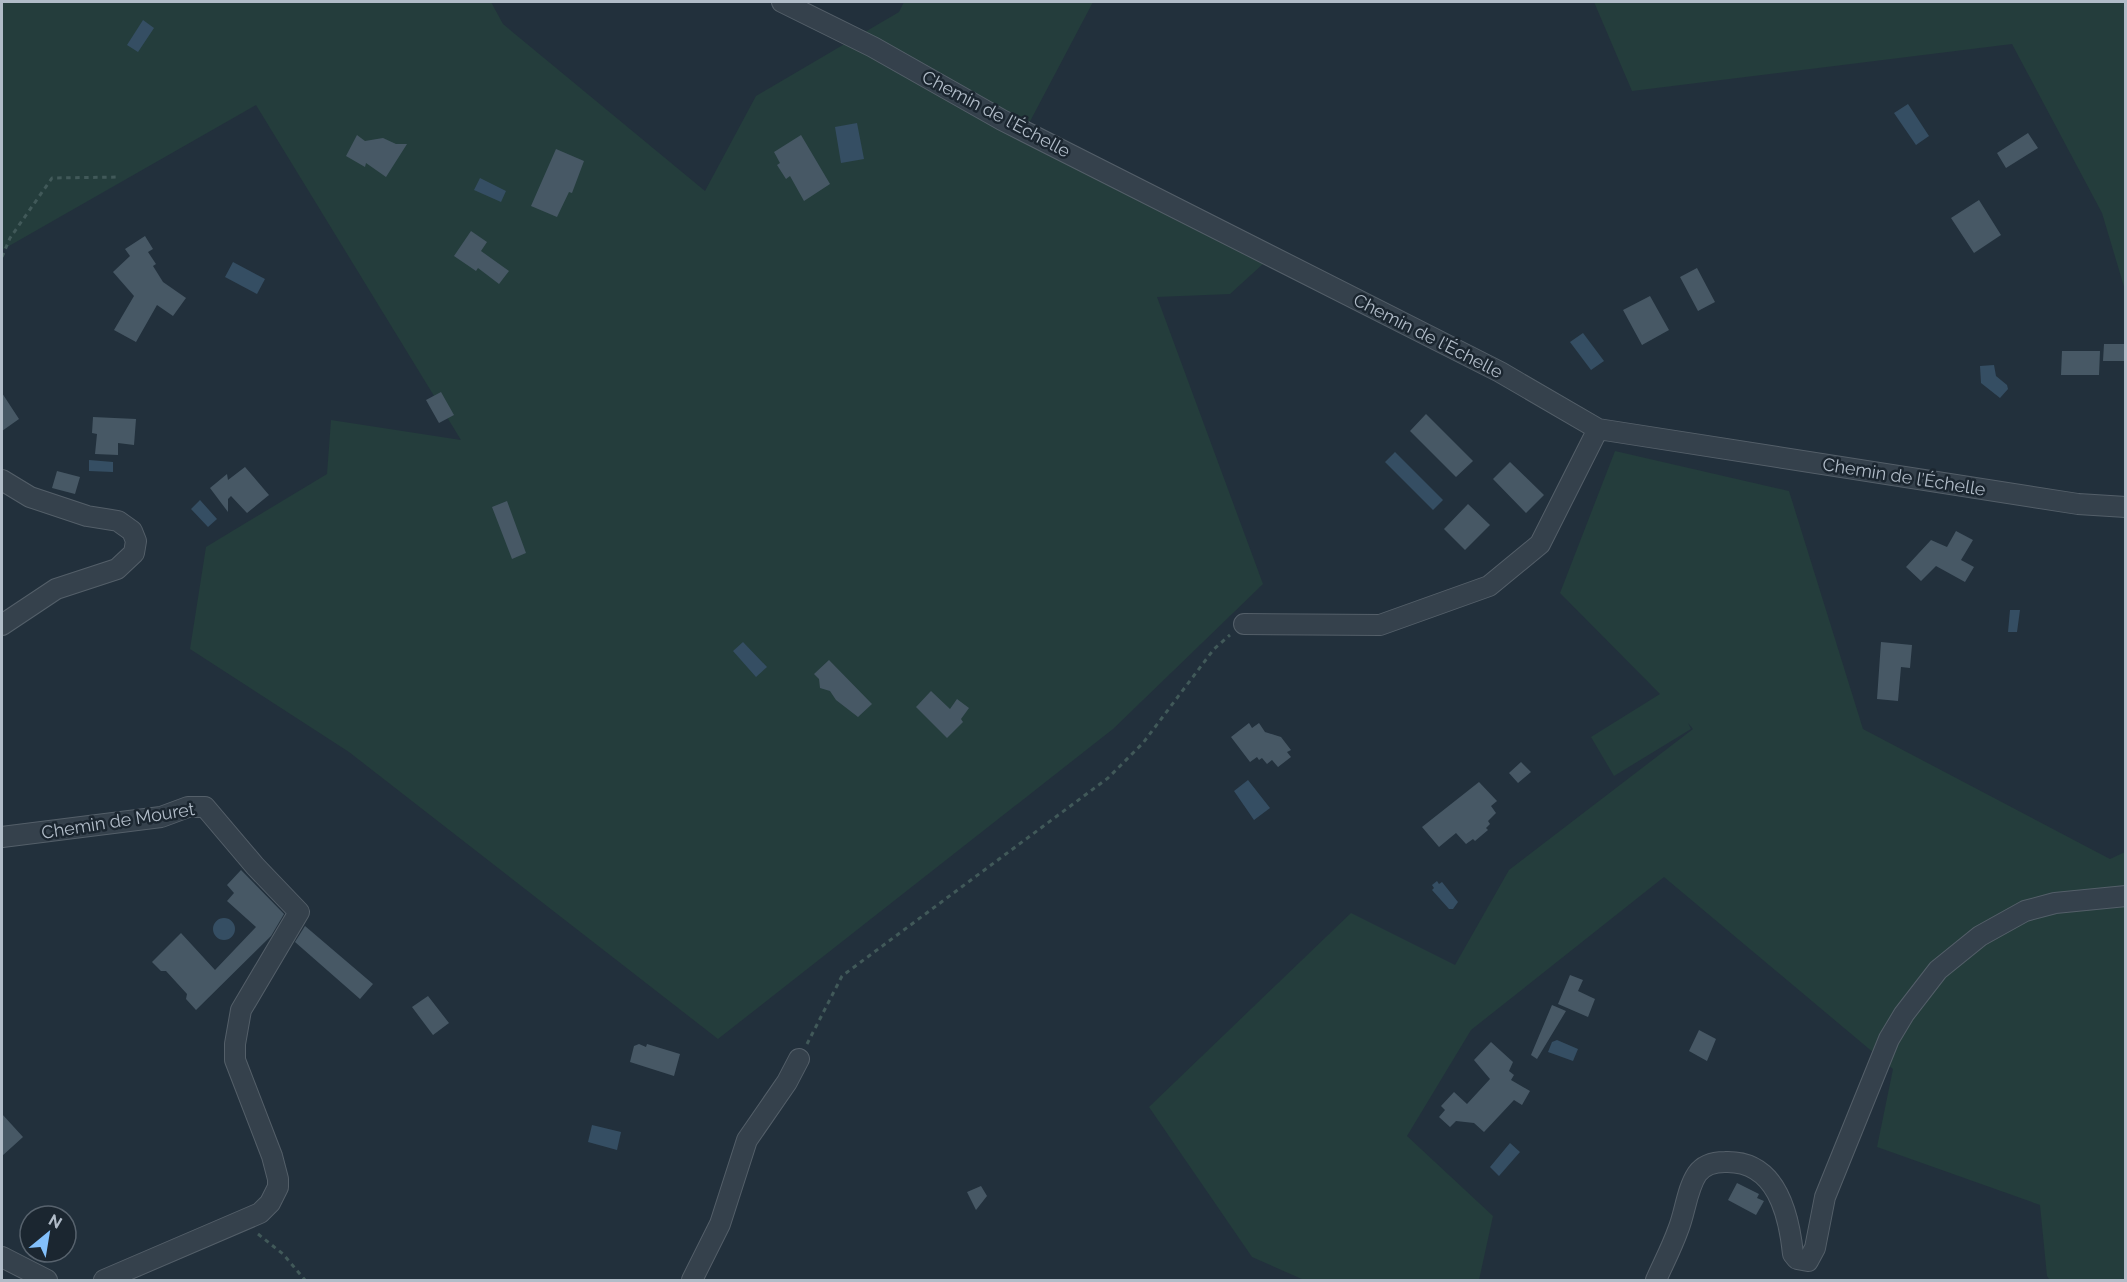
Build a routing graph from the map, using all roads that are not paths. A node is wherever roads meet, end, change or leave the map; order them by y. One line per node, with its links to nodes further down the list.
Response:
1 (782, 2): 2 (street, Chemin de l’Échelle)
2 (1598, 429): 4 (street, Chemin de l’Échelle); 5 (street)
3 (2, 480): 6 (street)
4 (2126, 507)
5 (1244, 624)
6 (2, 625)
7 (2, 837): 12 (street, Chemin de Mouret)
8 (2126, 896): 14 (street)
9 (799, 1059): 13 (street)
10 (2, 1257): 11 (street)
11 (47, 1281)
12 (104, 1281)
13 (692, 1281)
14 (1656, 1281)

